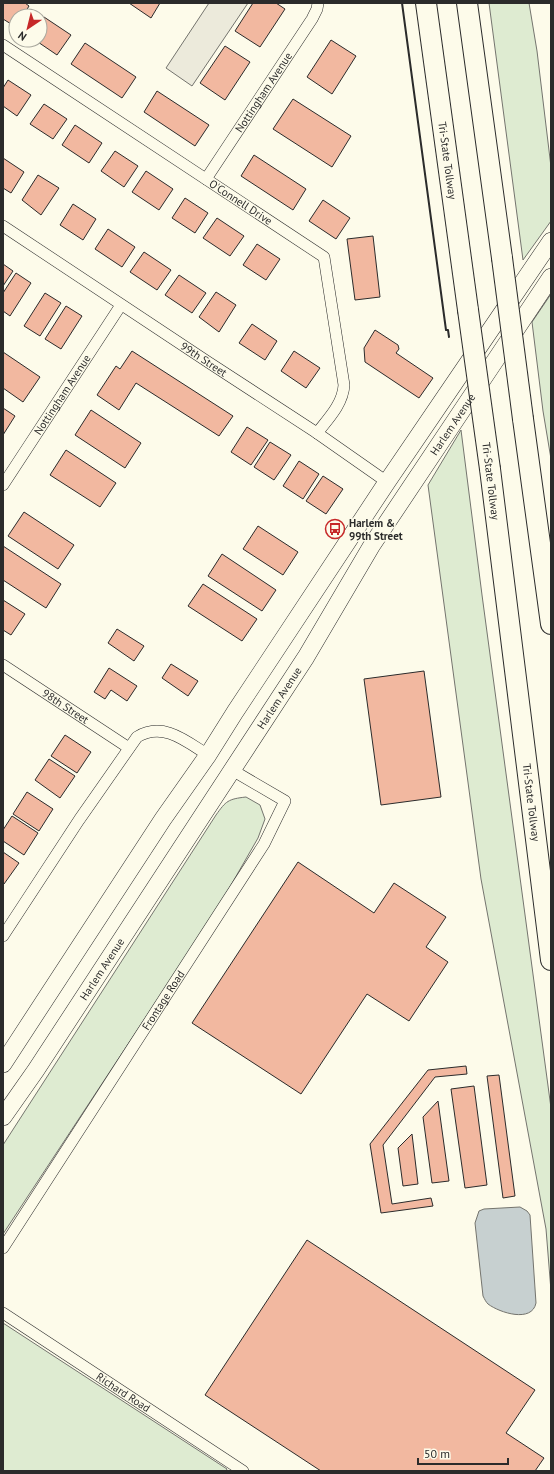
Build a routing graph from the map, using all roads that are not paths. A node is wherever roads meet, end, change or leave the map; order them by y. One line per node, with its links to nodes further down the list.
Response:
1 (318, 3): 5 (street, Nottingham Avenue)
2 (426, 3): 20 (highway, Tri-State Tollway, bridge)
3 (466, 3): 14 (highway, bridge)
4 (3, 45): 5 (street, O'Connell Drive)
5 (206, 179): 10 (street, O'Connell Drive)
6 (3, 226): 9 (street, 99th Street)
7 (551, 241): 11 (main road, Harlem Avenue)
8 (551, 277): 13 (main road, Harlem Avenue)
9 (121, 305): 10 (street, 99th Street); 12 (street, Nottingham Avenue)
10 (317, 433): 11 (street, 99th Street)
11 (387, 482): 13 (main road, 99th Street); 17 (main road, Harlem Avenue)
12 (3, 485)
13 (405, 493): 18 (main road, Harlem Avenue)
14 (551, 624)
15 (3, 665): 16 (street, 98th Street)
16 (129, 748): 17 (street); 19 (street)
17 (208, 755): 21 (main road, Harlem Avenue)
18 (232, 770): 22 (main road, Harlem Avenue); 25 (street, Frontage Road)
19 (3, 936)
20 (551, 960)
21 (3, 1064)
22 (36, 1070): 23 (main road, Harlem Avenue); 24 (main road)
23 (3, 1117)
24 (3, 1132)
25 (3, 1248)
26 (3, 1313): 27 (street, Richard Road)
27 (243, 1471)

